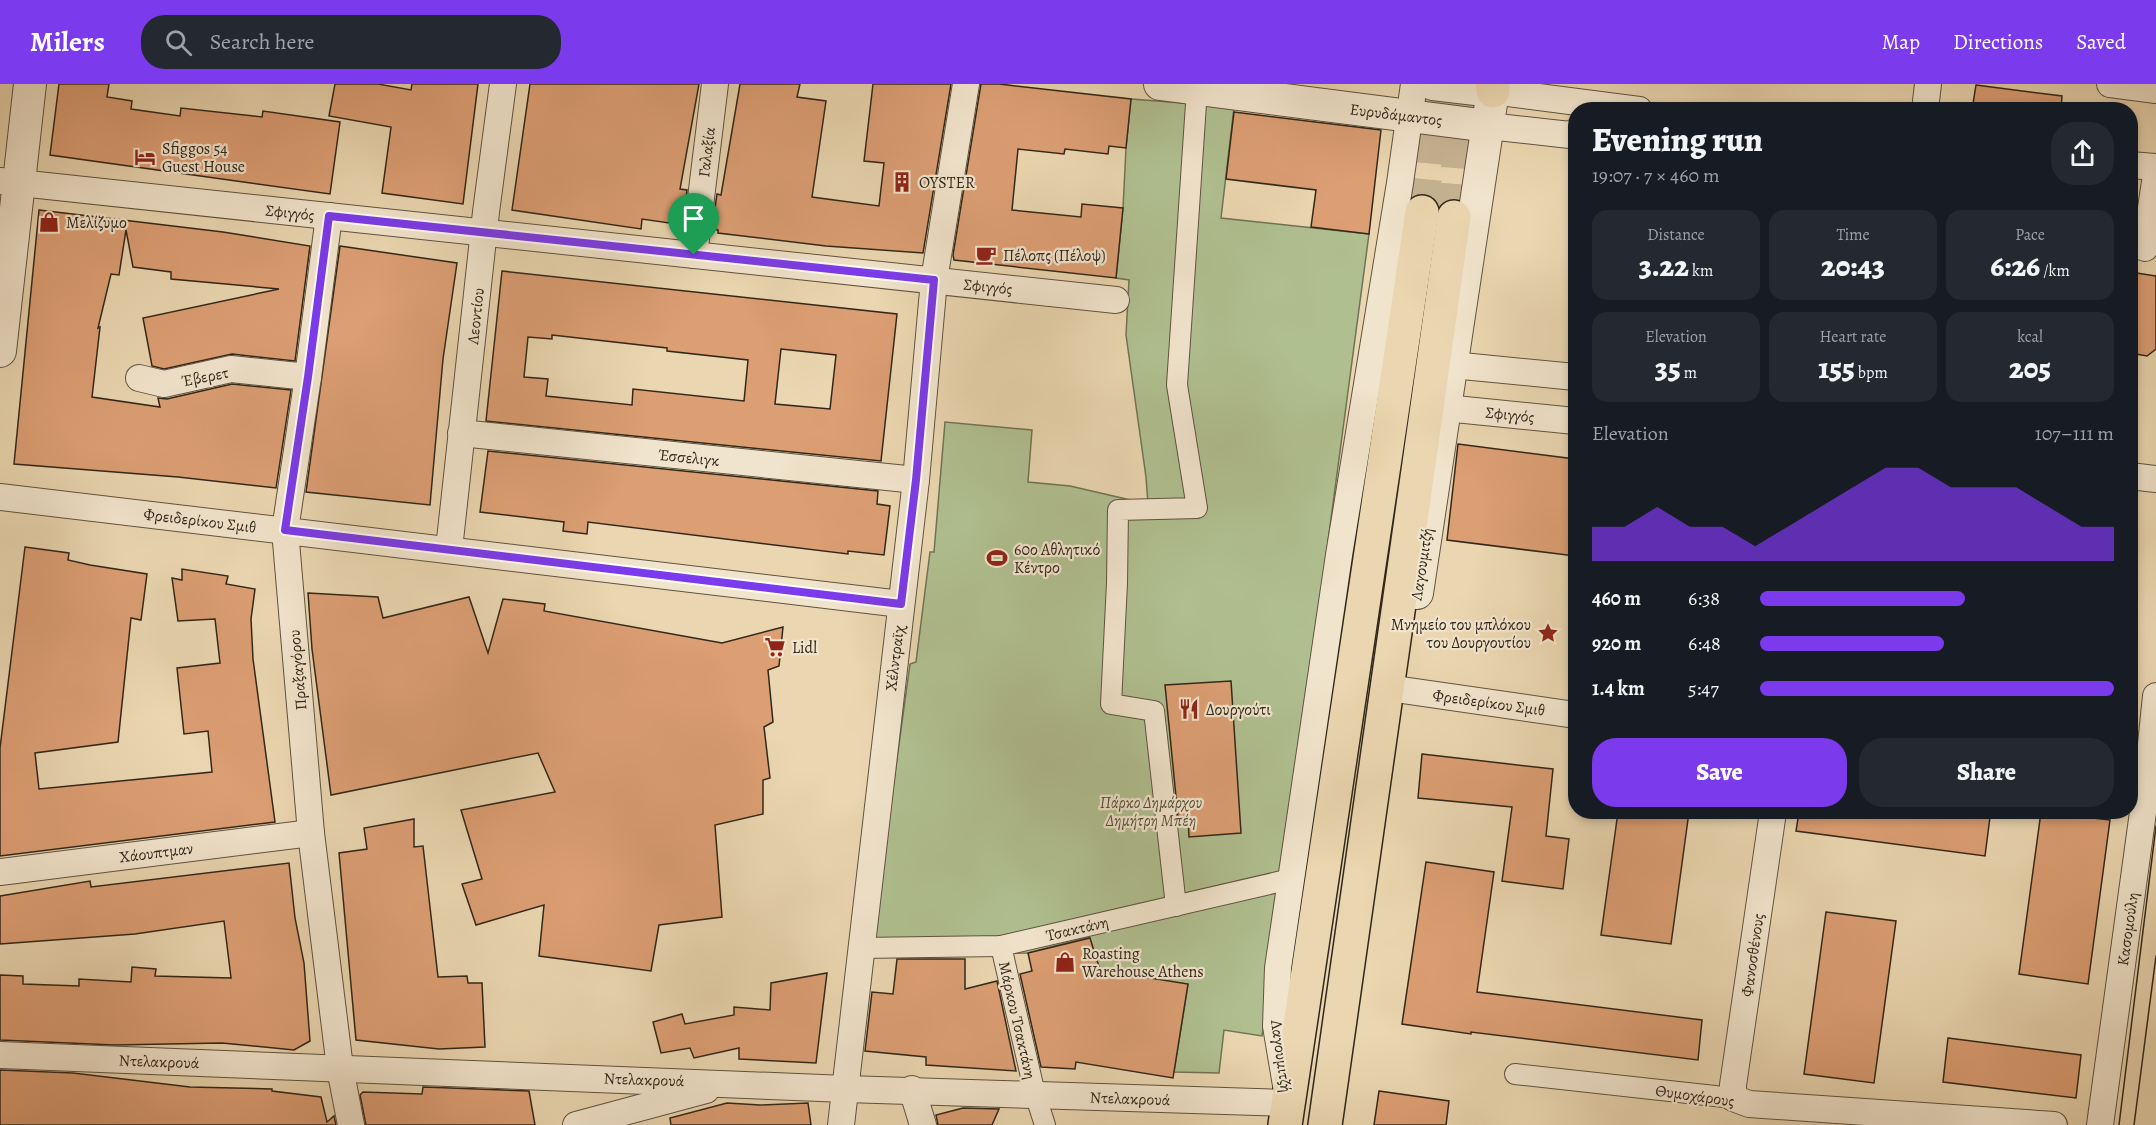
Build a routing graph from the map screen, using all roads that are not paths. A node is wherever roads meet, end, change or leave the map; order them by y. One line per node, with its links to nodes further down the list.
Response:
1 (30, 84): 21 (street)
2 (503, 84): 25 (street, Λεοντίου)
3 (715, 84): 27 (street, Γαλαξία)
4 (966, 84): 28 (street, Χέλντραϊχ)
5 (1160, 84): 11 (street, Ευρυδάμαντος)
6 (1414, 84): 15 (street, Λαγουμιτζή)
7 (1433, 84): 10 (street, Ευρυδάμαντος)
8 (1928, 84): 14 (street)
9 (2110, 84): 12 (street)
10 (1493, 86): 13 (street); 16 (street, Λαγουμιτζή)
11 (1197, 88): 15 (street, Ευρυδάμαντος); 53 (street)
12 (2156, 90)
13 (1577, 102)
14 (1926, 102)
15 (1409, 115): 16 (street, Ευρυδάμαντος); 52 (street, Λαγουμιτζή)
16 (1488, 126): 17 (street); 31 (street, Λαγουμιτζή)
17 (1568, 135)
18 (2138, 166): 19 (street)
19 (2156, 167)
20 (2156, 175): 26 (street)
21 (10, 182): 23 (street, Σφιγγός); 30 (street)
22 (1422, 212): 64 (main road, Λαγουμιτζή)
23 (329, 216): 25 (street, Σφιγγός); 33 (street, Πραξαγόρου)
24 (1454, 217): 65 (main road, Λαγουμιτζή)
25 (484, 232): 27 (street, Σφιγγός); 37 (street, Λεοντίου)
26 (2144, 248)
27 (694, 255): 28 (street, Σφιγγός)
28 (934, 280): 29 (street, Σφιγγός); 40 (street, Χέλντραϊχ)
29 (1116, 300)
30 (0, 351)
31 (1452, 365): 32 (street); 35 (street, Λαγουμιτζή)
32 (1568, 376)
33 (308, 377): 34 (street, Έβερετ); 42 (street, Πραξαγόρου)
34 (139, 378)
35 (1445, 408): 36 (street, Σφιγγός); 45 (street, Λαγουμιτζή)
36 (1568, 420)
37 (462, 433): 40 (street, Έσσελιγκ); 43 (street, Λεοντίου)
38 (2138, 477): 39 (street)
39 (2156, 479)
40 (916, 480): 44 (street, Χέλντραϊχ)
41 (0, 497): 42 (street, Φρειδερίκου Σμιθ)
42 (285, 530): 43 (street, Φρειδερίκου Σμιθ); 50 (street, Πραξαγόρου)
43 (449, 549): 44 (street, Φρειδερίκου Σμιθ)
44 (901, 604): 55 (street, Χέλντραϊχ)
45 (1402, 690): 47 (street, Φρειδερίκου Σμιθ); 65 (street, Λαγουμιτζή)
46 (2156, 696): 48 (street, Κασομούλη)
47 (1568, 714)
48 (2144, 783): 72 (street, Κασομούλη)
49 (1772, 819): 63 (street, Φανοσθένους)
50 (311, 833): 51 (street, Χάουπτμαν); 57 (street, Πραξαγόρου)
51 (0, 872)
52 (1291, 879): 53 (street, Τσακτάνη); 64 (street, Λαγουμιτζή)
53 (1176, 906): 54 (street, Τσακτάνη)
54 (1001, 946): 55 (street, Τσακτάνη); 62 (street, Μάρκου Τσακτάνη)
55 (860, 948): 60 (street, Χέλντραϊχ)
56 (0, 1055): 57 (street, Ντελακρουά)
57 (340, 1068): 59 (street, Ντελακρουά); 66 (street, Πραξαγόρου)
58 (1515, 1074): 63 (street, Θυμοχάρους)
59 (732, 1083): 60 (street, Ντελακρουά); 67 (street)
60 (846, 1089): 61 (street, Ντελακρουά); 68 (street, Χέλντραϊχ)
61 (912, 1089): 62 (street, Ντελακρουά); 69 (street)
62 (1035, 1094): 64 (street, Ντελακρουά); 70 (street, Μάρκου Τσακτάνη)
63 (1733, 1098): 71 (street, Θυμοχάρους)
64 (1287, 1114)
65 (1326, 1119)
66 (351, 1125)
67 (576, 1125)
68 (841, 1125)
69 (923, 1125)
70 (1045, 1125)
71 (2054, 1125)
72 (2100, 1125)

